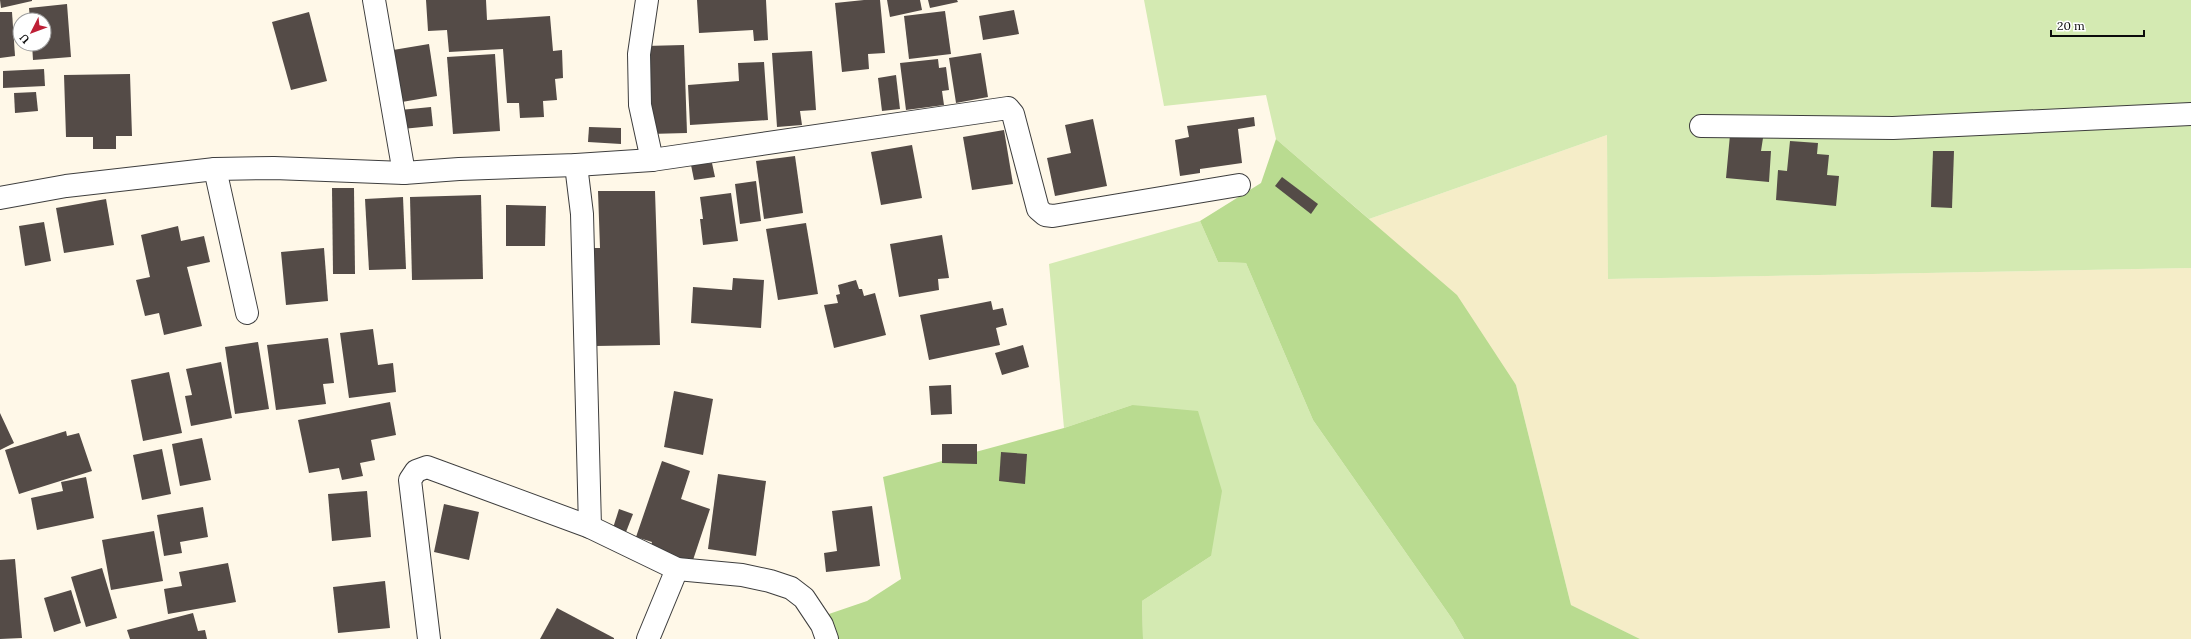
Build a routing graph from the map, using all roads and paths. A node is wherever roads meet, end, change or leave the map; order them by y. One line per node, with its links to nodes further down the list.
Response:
1 (374, 0): 8 (street)
2 (647, 0): 5 (street)
3 (2191, 114): 4 (street)
4 (1701, 126)
5 (652, 160): 6 (street); 9 (street)
6 (576, 165): 8 (street); 12 (street)
7 (215, 169): 8 (street); 10 (street); 11 (street)
8 (404, 173)
9 (1239, 185)
10 (0, 198)
11 (247, 312)
12 (590, 527): 13 (street); 14 (street)
13 (677, 569): 15 (street); 16 (street)
14 (429, 639)
15 (648, 639)
16 (826, 639)

